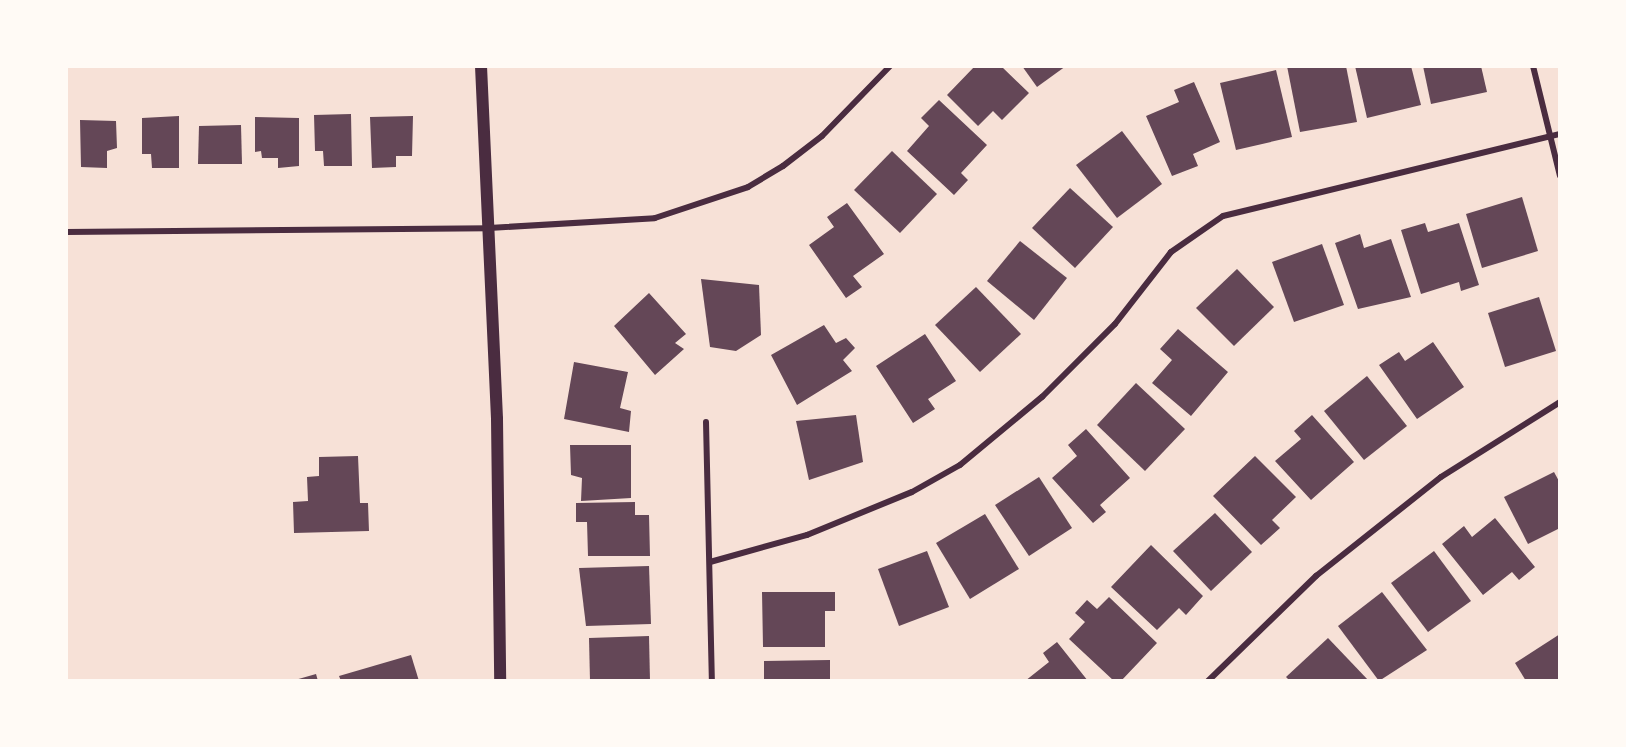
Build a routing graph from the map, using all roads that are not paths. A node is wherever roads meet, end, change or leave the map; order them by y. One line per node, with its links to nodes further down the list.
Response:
1 (481, 66): 7 (main road)
2 (890, 66): 7 (street)
3 (1533, 66): 5 (street)
4 (1560, 134): 5 (street)
5 (1546, 137): 6 (street); 11 (street)
6 (1560, 176)
7 (489, 228): 8 (street); 12 (main road)
8 (66, 232)
9 (1560, 402): 14 (street)
10 (706, 422): 11 (street)
11 (710, 562): 13 (street)
12 (500, 681)
13 (712, 681)
14 (1208, 681)

